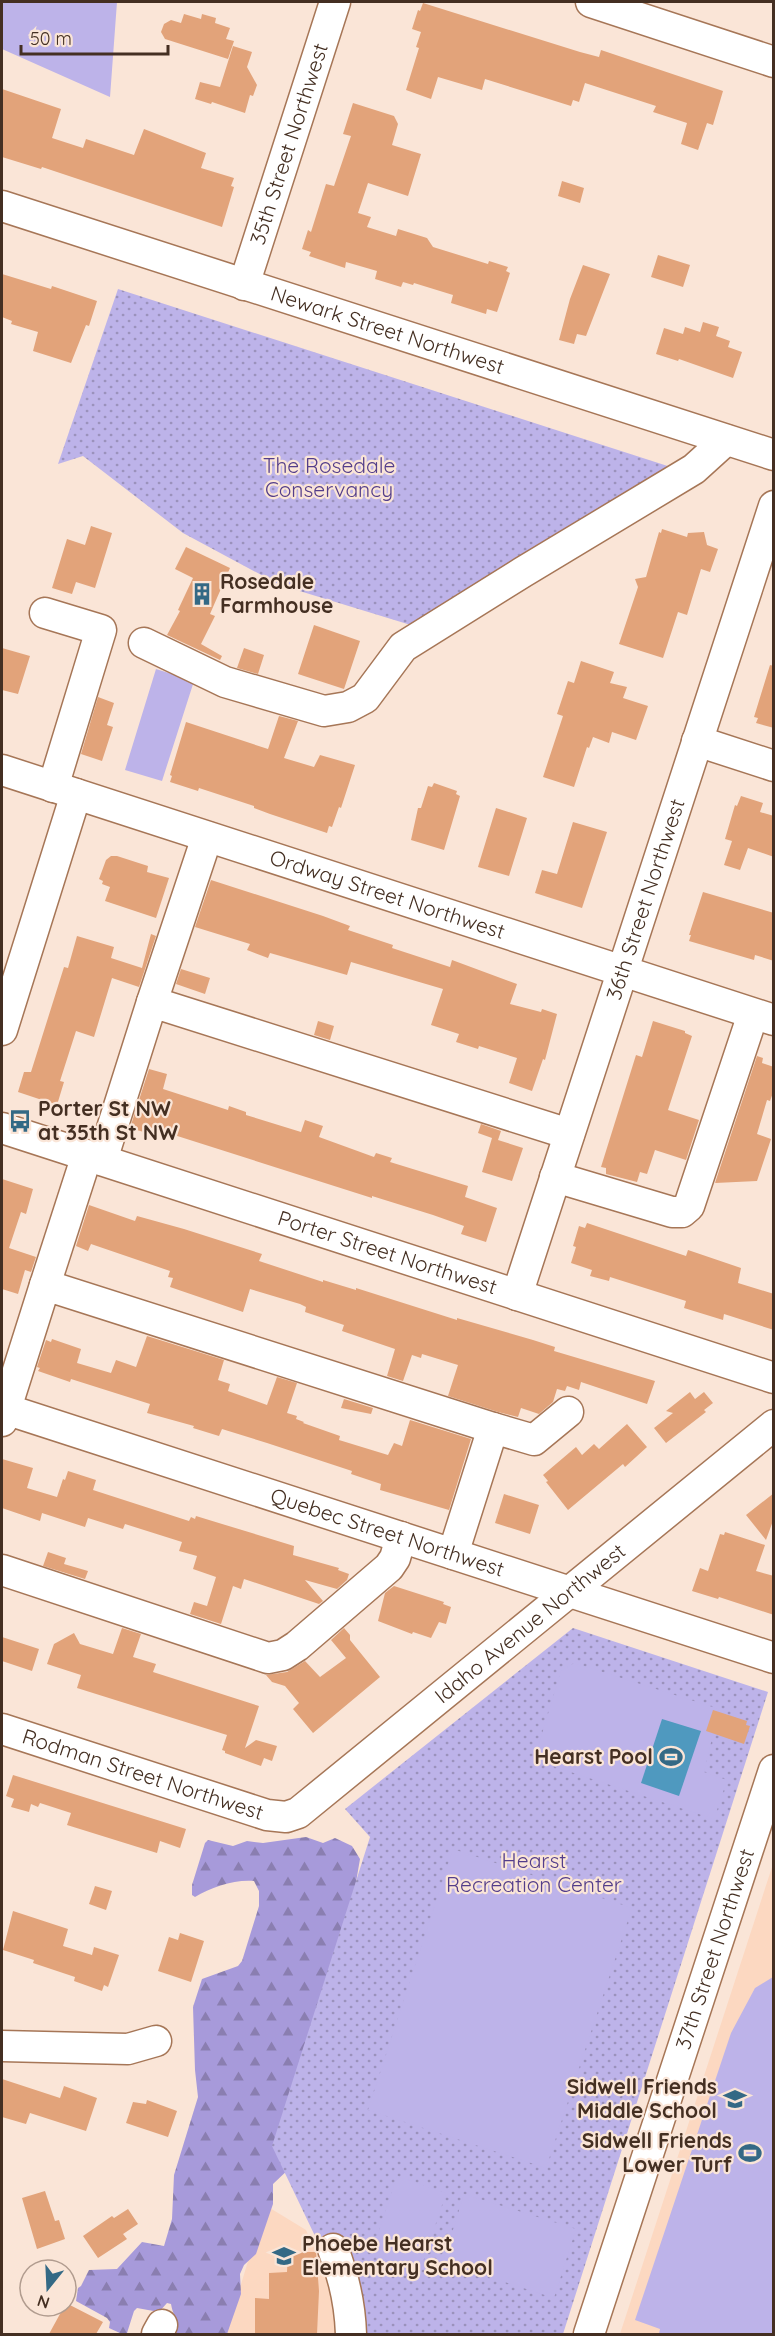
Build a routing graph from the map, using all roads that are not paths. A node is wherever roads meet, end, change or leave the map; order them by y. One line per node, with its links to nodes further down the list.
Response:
1 (335, 2): 5 (street, 35th Street Northwest)
2 (591, 2): 3 (street)
3 (774, 62)
4 (2, 206): 5 (street, Newark Street Northwest)
5 (244, 285): 6 (street, Newark Street Northwest)
6 (726, 440): 7 (street, Newark Street Northwest); 10 (street)
7 (774, 456)
8 (774, 506): 11 (street, 36th Street Northwest)
9 (45, 613): 14 (street)
10 (144, 643)
11 (698, 741): 12 (street); 16 (street, 36th Street Northwest)
12 (774, 766)
13 (2, 770): 14 (street, Ordway Street Northwest)
14 (65, 790): 15 (street, Ordway Street Northwest); 19 (street)
15 (207, 837): 16 (street, Ordway Street Northwest); 17 (street)
16 (621, 971): 18 (street, Ordway Street Northwest); 21 (street, 36th Street Northwest)
17 (152, 1002): 21 (street); 22 (street)
18 (763, 1017): 23 (street)
19 (2, 1030)
20 (2, 1128): 22 (street, Porter Street Northwest)
21 (569, 1134): 23 (street, 36th Street Northwest)
22 (94, 1158): 24 (street); 25 (street, Porter Street Northwest)
23 (555, 1177): 25 (street, 36th Street Northwest)
24 (45, 1285): 27 (street); 30 (street)
25 (517, 1295): 26 (street, Porter Street Northwest)
26 (774, 1378)
27 (3, 1412): 31 (street, Quebec Street Northwest)
28 (568, 1412): 30 (street)
29 (774, 1425): 34 (street, Idaho Avenue Northwest)
30 (493, 1428): 32 (street)
31 (401, 1538): 32 (street, Quebec Street Northwest); 33 (street)
32 (453, 1554): 34 (street, Quebec Street Northwest)
33 (2, 1570)
34 (569, 1592): 35 (street, Quebec Street Northwest); 38 (street, Idaho Avenue Northwest)
35 (774, 1658)
36 (2, 1729): 38 (street, Rodman Street Northwest)
37 (774, 1770): 43 (street, 37th Street Northwest)
38 (286, 1817)
39 (156, 2041): 40 (street)
40 (2, 2046)
41 (333, 2249): 42 (street)
42 (351, 2334)
43 (589, 2334)

